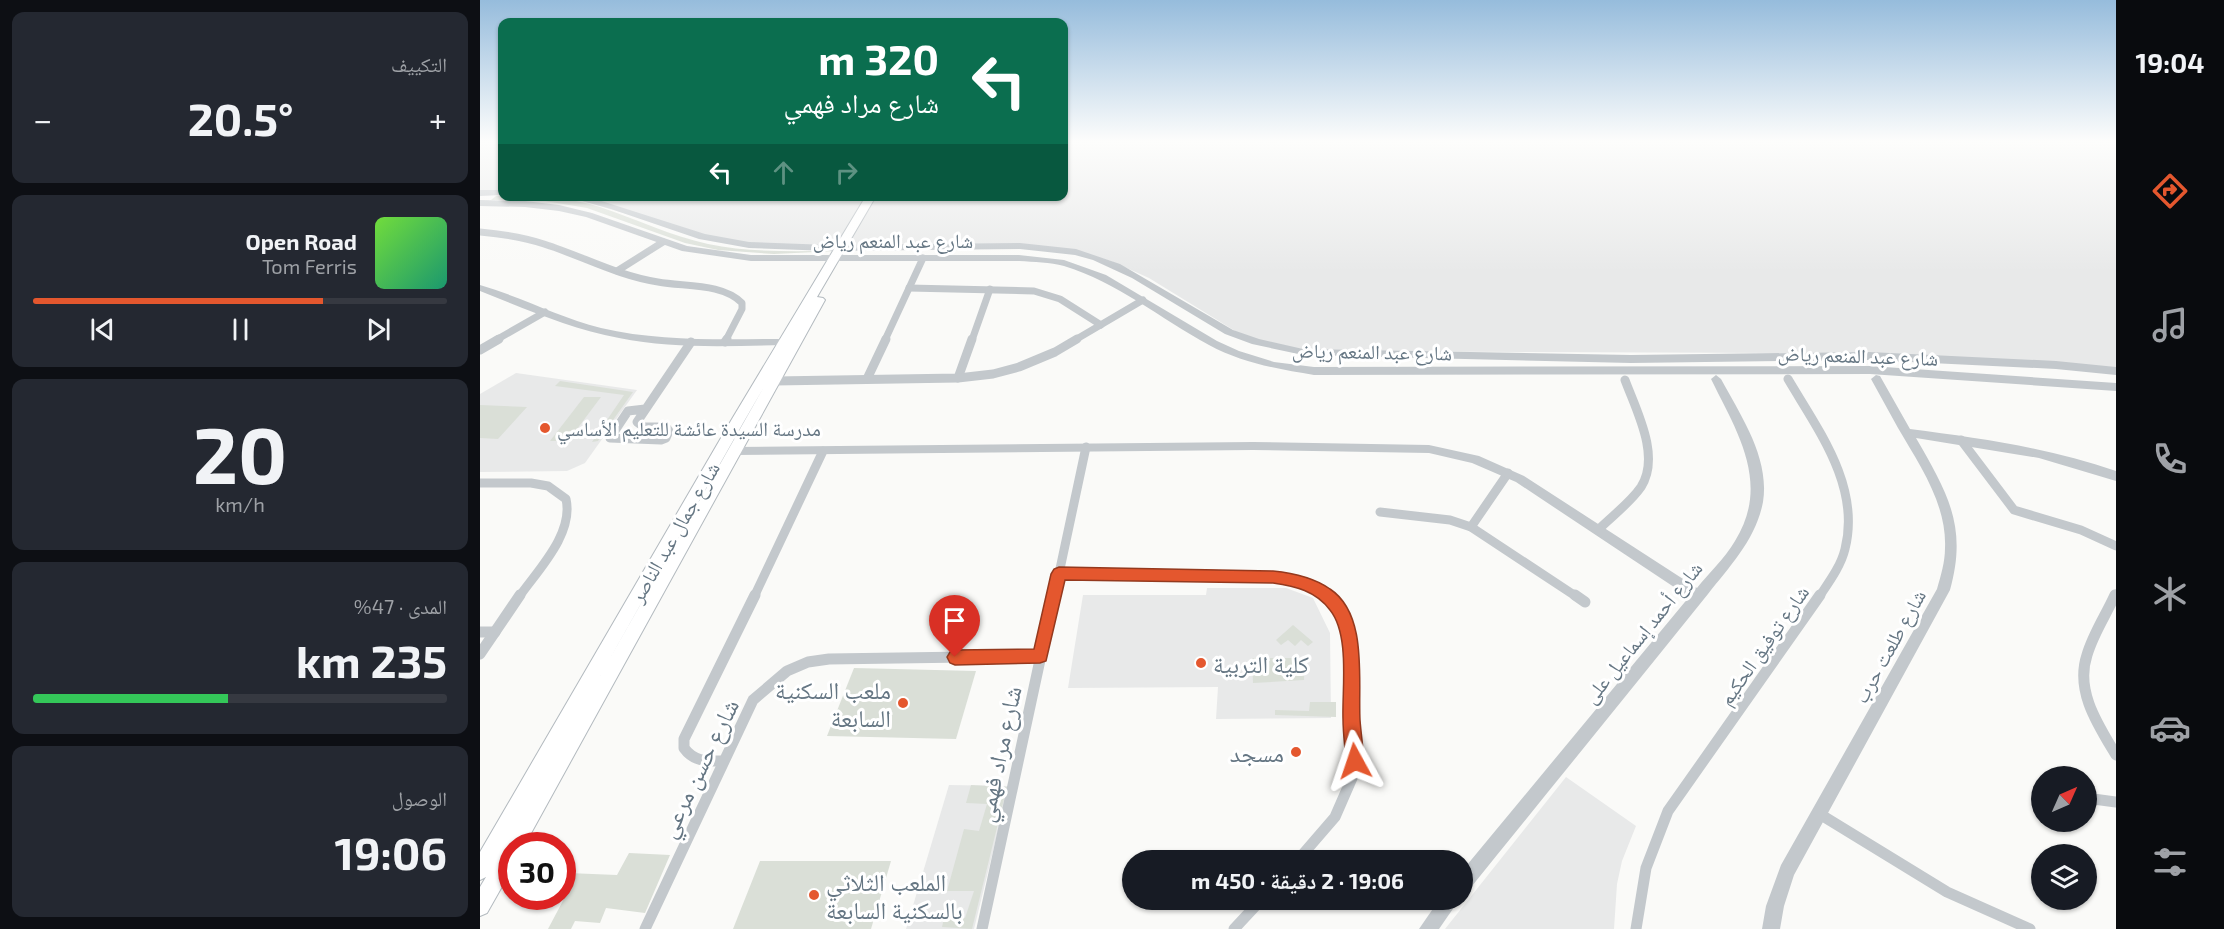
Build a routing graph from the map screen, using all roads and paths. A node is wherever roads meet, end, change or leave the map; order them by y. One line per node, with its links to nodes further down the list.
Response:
1 (484, 193): 5 (street)
2 (592, 201): 8 (street, شارع عبد المنعم رياض)
3 (868, 201): 8 (main road, شارع جمال عبد الناصر)
4 (878, 201): 8 (main road, شارع جمال عبد الناصر)
5 (480, 202): 7 (street, شارع عبد المنعم رياض)
6 (480, 232): 10 (street)
7 (663, 242): 8 (street, شارع عبد المنعم رياض); 10 (street)
8 (843, 252): 9 (street, شارع عبد المنعم رياض); 19 (main road, شارع جمال عبد الناصر); 21 (street, شارع عبد المنعم رياض); 31 (main road, شارع جمال عبد الناصر)
9 (923, 258): 12 (street); 14 (street, شارع عبد المنعم رياض)
10 (617, 270): 18 (street)
11 (480, 288): 15 (street)
12 (909, 288): 13 (street); 26 (street)
13 (990, 289): 16 (street); 25 (street)
14 (1143, 300): 16 (street); 23 (street, شارع عبد المنعم رياض)
15 (545, 312): 17 (street); 20 (street)
16 (1101, 325): 25 (street)
17 (691, 342): 18 (street); 34 (street)
18 (725, 342): 19 (street)
19 (784, 342): 63 (main road, شارع جمال عبد الناصر)
20 (480, 350)
21 (1631, 359): 22 (street, شارع عبد المنعم رياض); 23 (street)
22 (2056, 365): 24 (street, شارع عبد المنعم رياض); 32 (street)
23 (1636, 370): 32 (street, شارع عبد المنعم رياض)
24 (2116, 371)
25 (958, 378): 26 (street)
26 (867, 379): 31 (street)
27 (1788, 379): 73 (street, شارع توفيق الحكيم)
28 (1876, 379): 35 (street, شارع طلعت حرب)
29 (1625, 380): 45 (street)
30 (1716, 380): 49 (street, شارع أحمد إسماعيل على)
31 (775, 381): 39 (main road, شارع جمال عبد الناصر)
32 (2070, 383): 33 (street, شارع عبد المنعم رياض)
33 (2116, 387)
34 (645, 409): 34 (street)
35 (1906, 434): 36 (street); 59 (street, شارع طلعت حرب)
36 (1960, 440): 41 (street); 46 (street)
37 (1086, 447): 38 (street); 40 (street); 47 (street, شارع مراد فهمي)
38 (823, 451): 39 (street); 56 (street)
39 (735, 452): 60 (main road, شارع جمال عبد الناصر)
40 (1508, 473): 44 (street); 45 (street)
41 (2116, 476)
42 (482, 486): 52 (street)
43 (1380, 512): 44 (street)
44 (1471, 527): 50 (street)
45 (1598, 530): 49 (street)
46 (2116, 546)
47 (1059, 574): 54 (street, شارع مراد فهمي); 61 (street)
48 (2116, 594): 55 (street)
49 (1699, 596): 64 (street, شارع أحمد إسماعيل على)
50 (1585, 602)
51 (480, 632): 52 (street)
52 (495, 632): 53 (street)
53 (480, 654)
54 (1040, 656): 56 (street, شارع حسن مرعي); 70 (street, شارع مراد فهمي)
55 (2116, 755)
56 (723, 761): 69 (street, شارع حسن مرعي)
57 (2097, 799): 58 (street)
58 (2116, 802)
59 (1818, 813): 74 (street, شارع طلعت حرب); 75 (street)
60 (522, 832)
61 (1306, 850)
62 (498, 869): 65 (main road)
63 (480, 870)
64 (1473, 872)
65 (486, 886): 66 (main road)
66 (480, 906)
67 (1252, 910): 71 (street)
68 (1442, 910): 72 (street)
69 (645, 929)
70 (982, 929)
71 (1234, 929)
72 (1428, 929)
73 (1635, 929)
74 (1771, 929)
75 (2030, 929)

